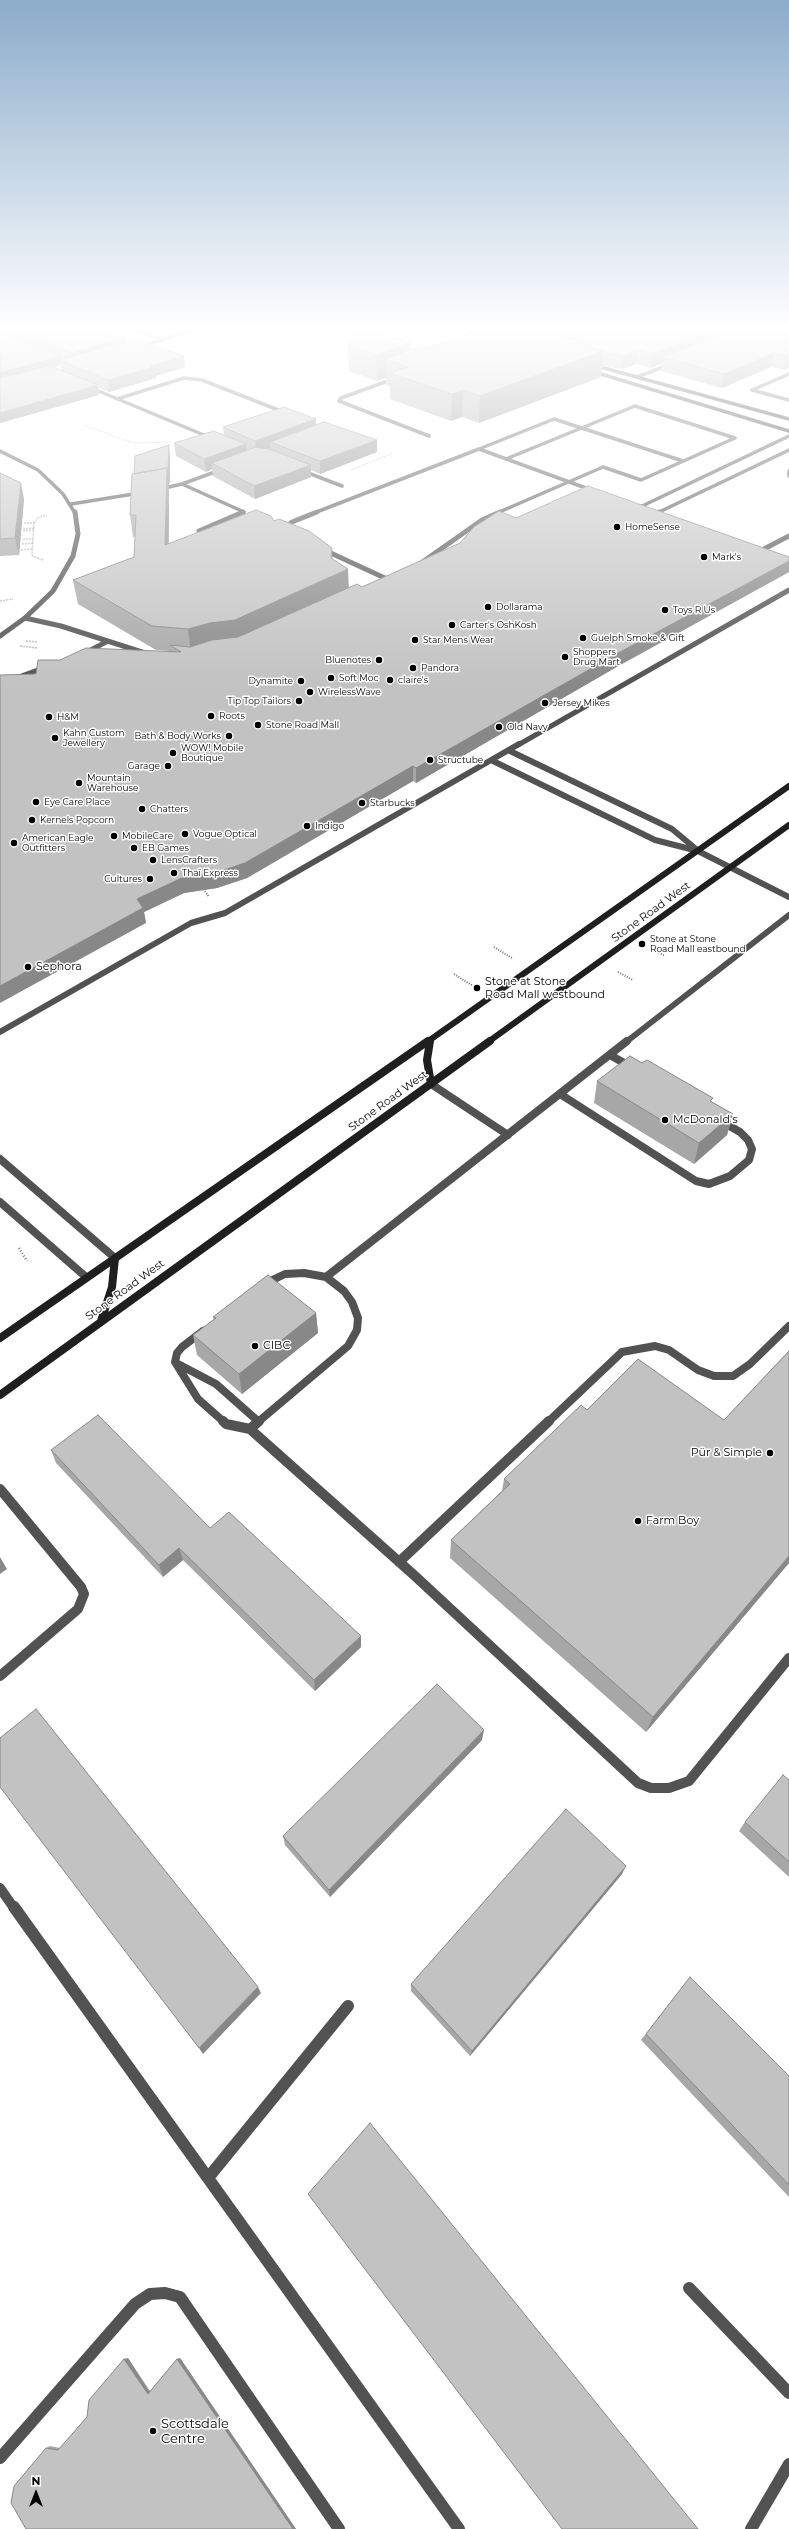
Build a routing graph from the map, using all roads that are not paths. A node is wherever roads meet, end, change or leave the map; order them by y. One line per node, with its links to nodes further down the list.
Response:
1 (479, 449): 8 (street); 28 (street)
2 (530, 449): 8 (street)
3 (646, 449): 9 (street)
4 (710, 449): 9 (street)
5 (762, 449): 22 (street)
6 (789, 450): 25 (street)
7 (0, 451): 20 (street)
8 (506, 459): 14 (street)
9 (683, 461): 14 (street)
10 (226, 467): 15 (street)
11 (298, 469): 16 (street)
12 (789, 471): 13 (street)
13 (789, 476)
14 (568, 482): 19 (street); 36 (street)
15 (182, 484): 17 (street); 27 (street)
16 (342, 486)
17 (154, 490)
18 (147, 492): 20 (street)
19 (597, 492)
20 (71, 504): 41 (street)
21 (633, 504): 22 (street)
22 (640, 507): 23 (street)
23 (646, 509)
24 (651, 511): 25 (street)
25 (657, 513): 26 (street)
26 (665, 516)
27 (199, 531)
28 (288, 534): 30 (street); 31 (street)
29 (789, 536): 34 (street)
30 (282, 537)
31 (294, 537)
32 (319, 548): 38 (street)
33 (755, 548): 34 (street)
34 (762, 550): 35 (street)
35 (769, 553)
36 (418, 565)
37 (393, 576): 38 (street)
38 (387, 579): 39 (street)
39 (375, 584)
40 (789, 590): 48 (street)
41 (25, 618): 42 (street); 43 (street)
42 (0, 636)
43 (106, 642): 44 (street); 45 (street)
44 (153, 654)
45 (81, 655)
46 (54, 665): 47 (street)
47 (0, 684)
48 (510, 751): 49 (street); 52 (street)
49 (493, 761): 52 (street); 56 (street)
50 (789, 786): 52 (main road, Stone Road West)
51 (789, 826): 53 (main road, Stone Road West)
52 (698, 851): 53 (street); 57 (main road, Stone Road West)
53 (732, 868): 54 (street); 60 (main road, Stone Road West)
54 (789, 897)
55 (789, 915): 58 (street)
56 (0, 1032)
57 (430, 1040): 60 (main road); 66 (main road, Stone Road West)
58 (610, 1055): 59 (street); 61 (street)
59 (638, 1071)
60 (431, 1084): 63 (street); 70 (main road, Stone Road West)
61 (560, 1094): 62 (street); 63 (street)
62 (713, 1116)
63 (508, 1135): 68 (street)
64 (0, 1159): 66 (street)
65 (0, 1202): 67 (street)
66 (115, 1258): 67 (main road, Stone Road West); 70 (main road)
67 (86, 1277): 73 (main road, Stone Road West)
68 (326, 1277): 69 (street); 76 (street)
69 (258, 1289)
70 (101, 1321): 75 (main road, Stone Road West)
71 (789, 1326): 79 (street)
72 (208, 1328): 74 (street)
73 (0, 1338)
74 (175, 1362): 76 (street); 77 (street)
75 (0, 1395)
76 (259, 1422): 77 (street)
77 (250, 1429): 79 (street)
78 (0, 1489): 81 (street)
79 (399, 1562): 80 (street)
80 (789, 1658)
81 (0, 1676)
82 (0, 1888): 84 (street)
83 (348, 2006): 84 (street)
84 (208, 2178): 90 (street)
85 (689, 2288): 86 (street)
86 (789, 2393)
87 (0, 2458): 89 (street)
88 (789, 2464): 91 (street)
89 (339, 2529)
90 (459, 2529)
91 (751, 2529)

